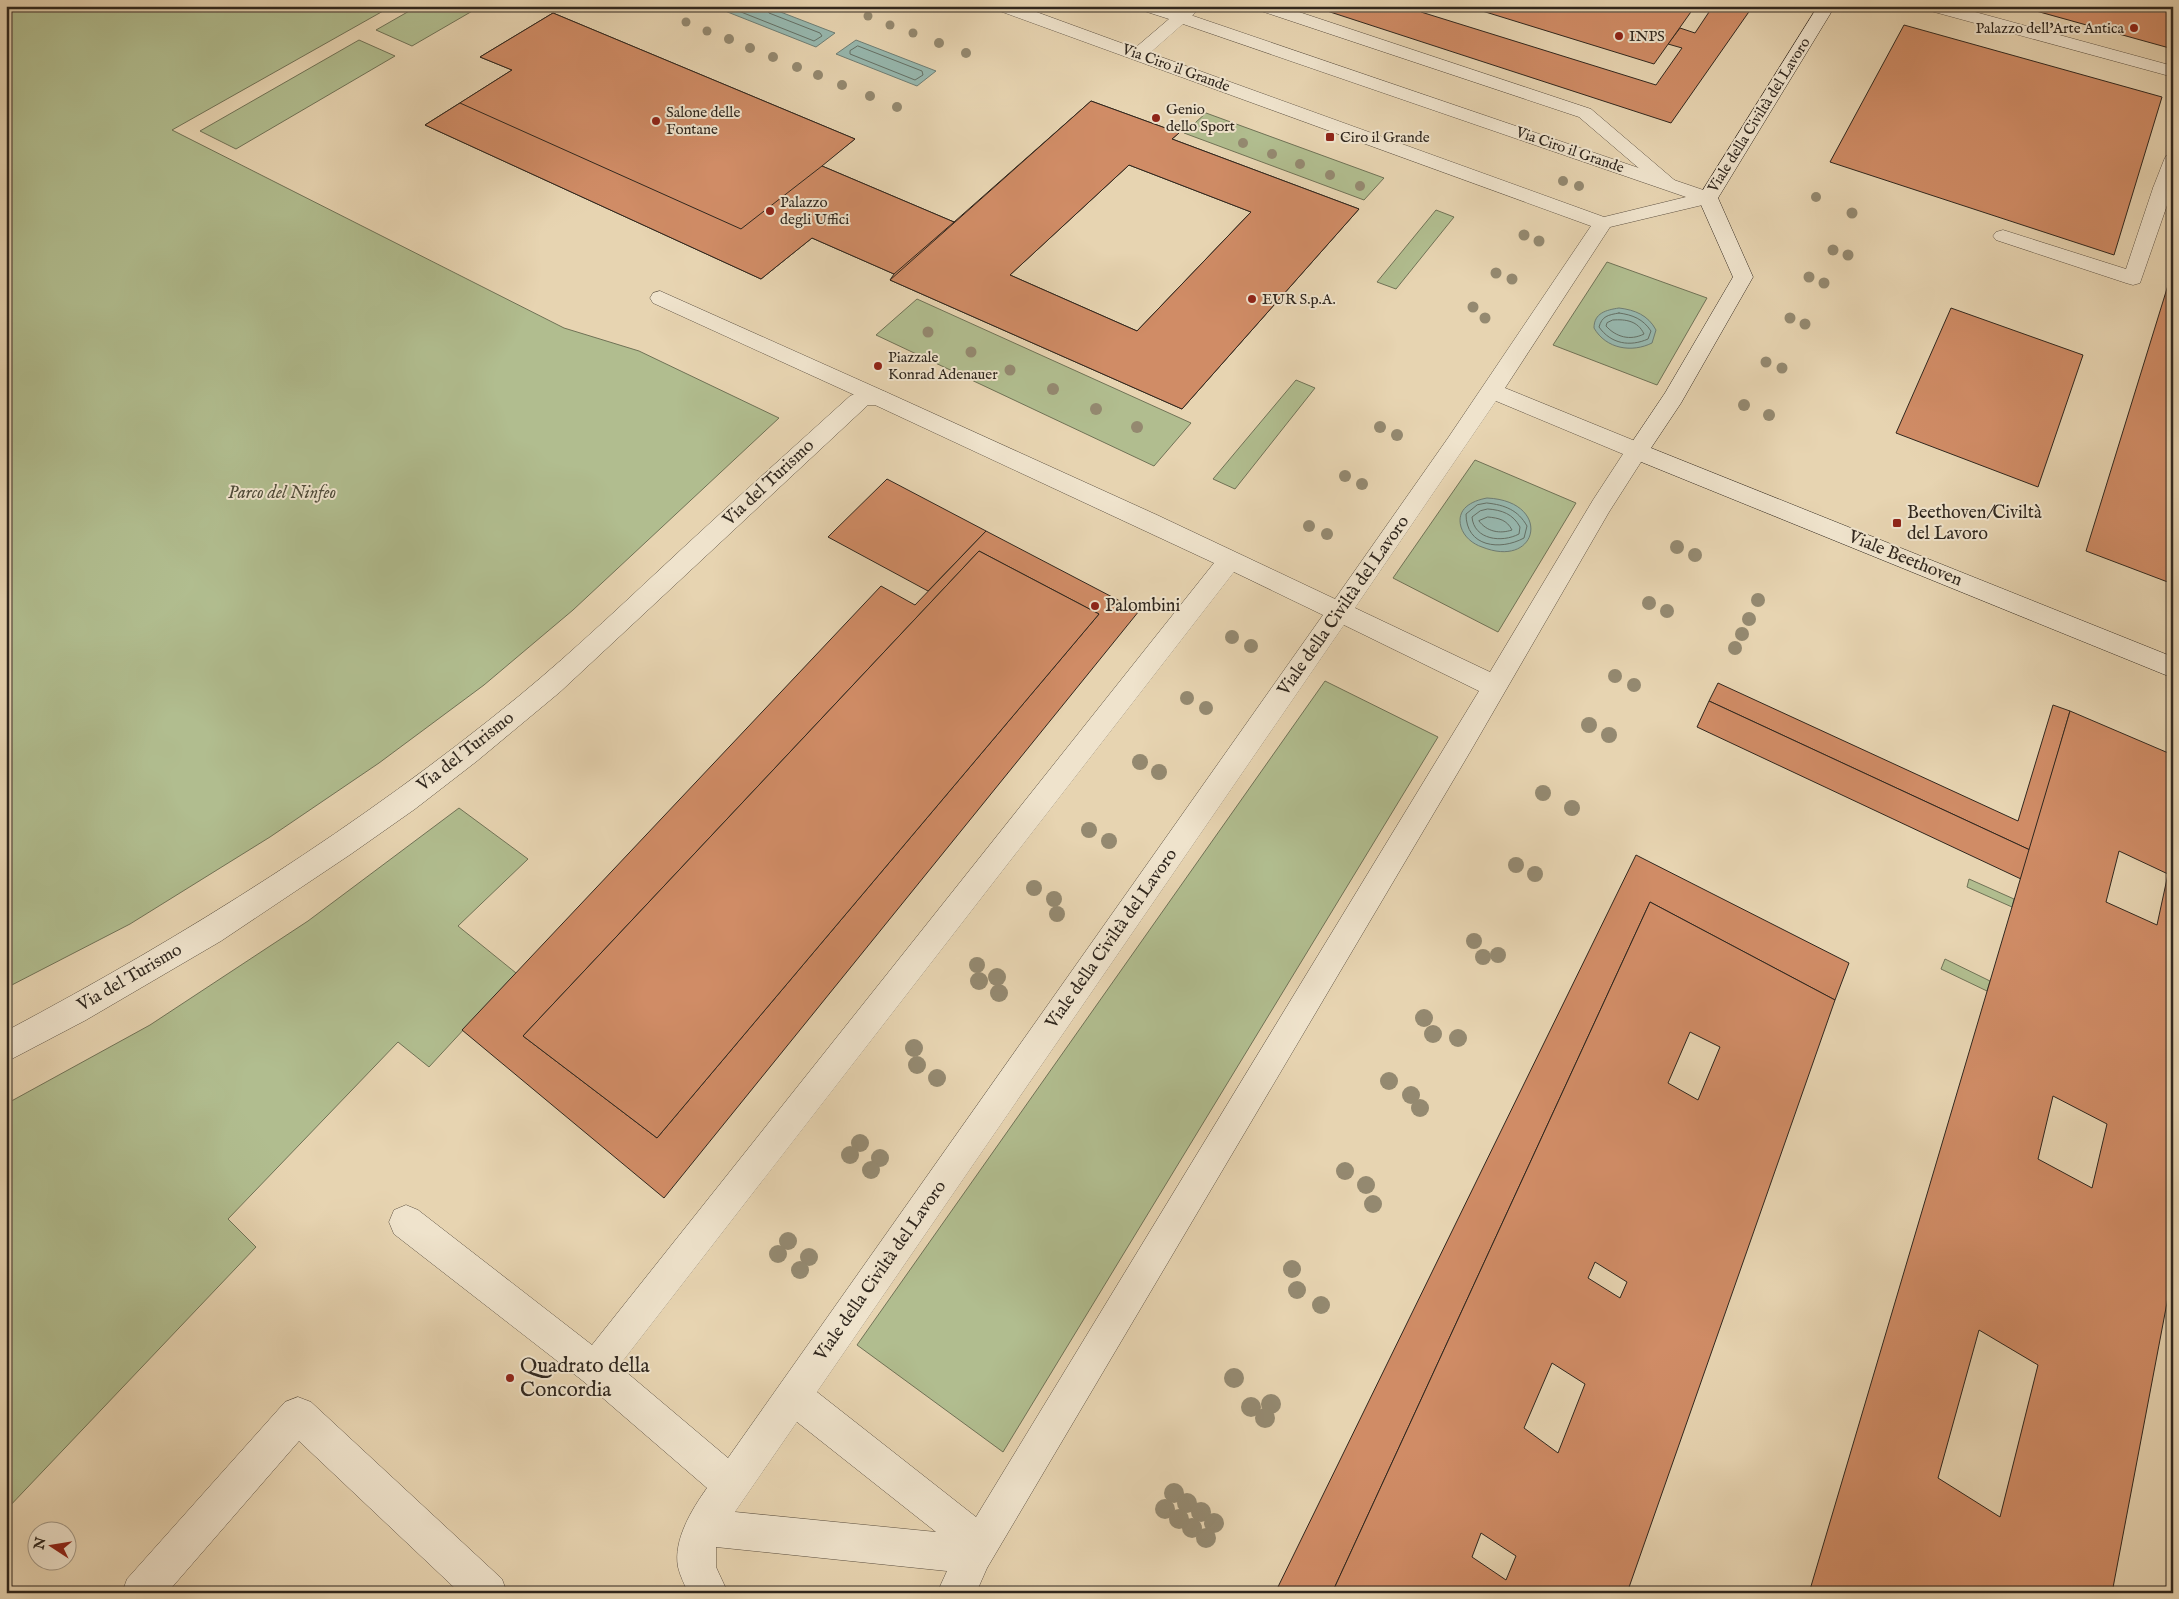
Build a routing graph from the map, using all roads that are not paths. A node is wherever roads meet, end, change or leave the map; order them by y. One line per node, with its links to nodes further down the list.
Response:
1 (1003, 6): 7 (street, Via Ciro il Grande)
2 (1147, 6): 6 (street, Via Ciro il Grande)
3 (1264, 6): 10 (street)
4 (1827, 6): 12 (street, Viale della Civiltà del Lavoro)
5 (1933, 6): 8 (street)
6 (1187, 12): 7 (street); 10 (street, Via Ciro il Grande)
7 (1138, 54): 13 (street, Via Ciro il Grande)
8 (2173, 72)
9 (2173, 160): 11 (street)
10 (1669, 184): 12 (street, Via Ciro il Grande)
11 (2168, 189): 14 (street)
12 (1708, 198): 13 (street, Viale della Civiltà del Lavoro); 18 (street, Viale della Civiltà del Lavoro)
13 (1603, 223): 16 (street, Viale della Civiltà del Lavoro)
14 (2003, 236)
15 (660, 298): 17 (street)
16 (1492, 391): 18 (street); 20 (street, Viale della Civiltà del Lavoro)
17 (878, 397): 19 (street); 23 (street, Via del Turismo)
18 (1637, 451): 21 (street, Viale Beethoven); 22 (street, Viale della Civiltà del Lavoro)
19 (1230, 560): 20 (street); 25 (street)
20 (1339, 612): 22 (street); 26 (street, Viale della Civiltà del Lavoro)
21 (2173, 668)
22 (1494, 686): 29 (street, Viale della Civiltà del Lavoro)
23 (6, 1047)
24 (406, 1222): 25 (street)
25 (595, 1370): 27 (street)
26 (794, 1397): 27 (street, Viale della Civiltà del Lavoro); 29 (street)
27 (732, 1485): 28 (street)
28 (704, 1527): 29 (street); 32 (street)
29 (978, 1550): 33 (street)
30 (141, 1593): 31 (street)
31 (488, 1593)
32 (709, 1593)
33 (956, 1593)

